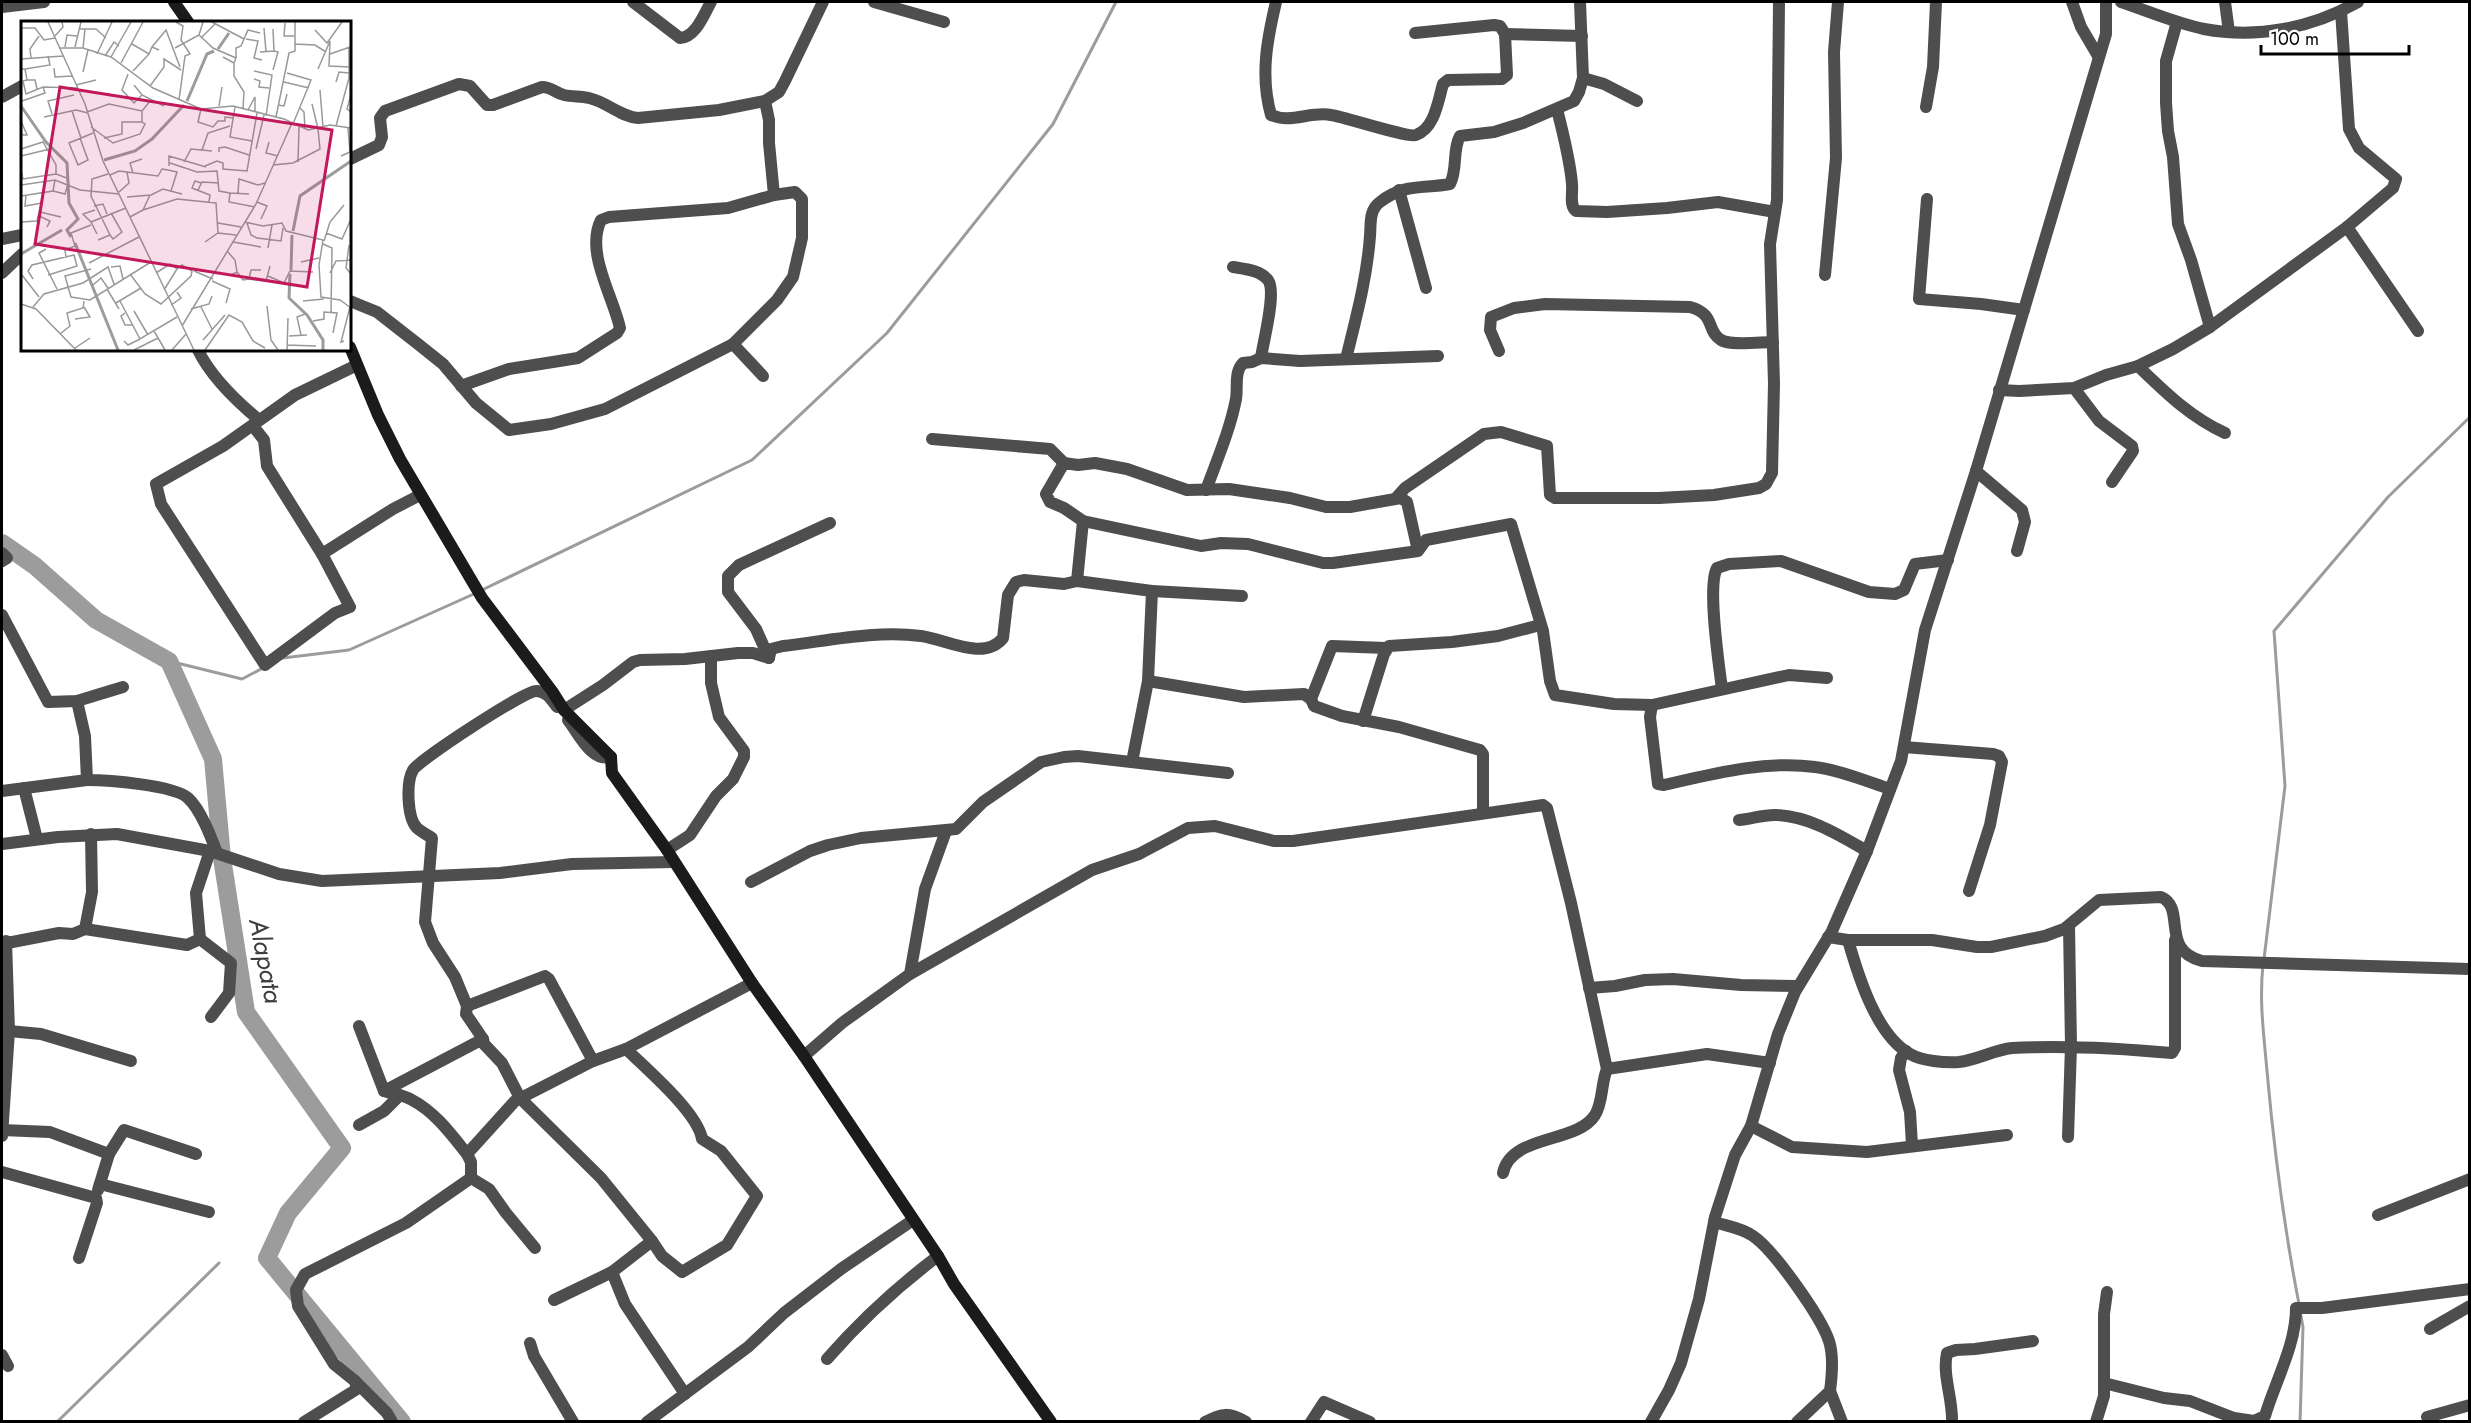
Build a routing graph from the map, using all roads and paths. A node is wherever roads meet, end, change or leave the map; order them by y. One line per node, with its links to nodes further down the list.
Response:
1 (44, 2): 16 (street)
2 (174, 2): 19 (main road)
3 (633, 2): 4 (street)
4 (711, 2)
5 (823, 2): 30 (street)
6 (874, 2): 20 (street)
7 (1276, 2): 24 (street)
8 (1580, 2): 25 (street)
9 (1779, 2): 38 (street)
10 (1838, 2): 45 (street)
11 (1936, 2): 32 (street)
12 (2072, 2): 26 (street)
13 (2106, 2): 26 (street)
14 (2121, 2): 21 (street)
15 (2225, 2): 22 (street)
16 (17, 4): 18 (street)
17 (2347, 6): 22 (street); 39 (street)
18 (2, 7)
19 (185, 21)
20 (944, 22)
21 (2177, 22): 22 (street); 49 (street)
22 (2229, 32)
23 (1415, 33): 24 (street)
24 (1505, 34): 25 (street)
25 (1582, 36): 27 (street)
26 (2098, 56): 48 (street)
27 (1582, 78): 31 (street); 33 (street)
28 (21, 87): 29 (street)
29 (2, 98)
30 (765, 101): 34 (street); 36 (street)
31 (1637, 101)
32 (1926, 107)
33 (1557, 109): 35 (street); 38 (street)
34 (351, 159)
35 (1399, 190): 46 (street); 58 (street)
36 (774, 195): 52 (street); 62 (street)
37 (1927, 199): 48 (street)
38 (1775, 212): 51 (street)
39 (2347, 227): 49 (street); 50 (street)
40 (21, 235): 41 (street)
41 (2, 239)
42 (21, 255): 44 (street)
43 (1233, 267): 57 (street)
44 (2, 273)
45 (1825, 274)
46 (1426, 288)
47 (351, 301): 62 (street)
48 (2024, 310): 64 (street)
49 (2210, 327): 60 (street)
50 (2418, 331)
51 (1773, 342): 55 (street); 73 (street)
52 (733, 344): 61 (street); 62 (street)
53 (351, 350): 59 (main road)
54 (199, 351): 65 (street)
55 (1499, 351)
56 (1438, 356): 58 (street)
57 (1261, 358): 58 (street); 71 (street)
58 (1346, 359)
59 (357, 365): 65 (street); 72 (main road)
60 (2138, 366): 63 (street); 66 (street)
61 (763, 376)
62 (461, 386)
63 (2074, 388): 64 (street); 70 (street)
64 (1999, 390): 69 (street)
65 (256, 423): 79 (street); 79 (street)
66 (2224, 433)
67 (933, 439): 68 (street)
68 (1064, 463): 71 (street); 74 (street)
69 (1976, 471): 77 (street); 80 (street)
70 (2112, 482)
71 (1206, 490): 73 (street)
72 (420, 495): 79 (street); 97 (main road)
73 (1396, 498): 76 (street)
74 (1083, 521): 76 (street); 82 (street)
75 (830, 524): 89 (street)
76 (1418, 551): 86 (street)
77 (2017, 551)
78 (2, 553): 81 (street)
79 (322, 554)
80 (1948, 560): 93 (street); 99 (street)
81 (2, 561)
82 (1077, 581): 83 (street); 89 (street)
83 (1152, 591): 84 (street); 91 (street)
84 (1242, 596)
85 (2, 615): 95 (street)
86 (1540, 625): 87 (street); 96 (street)
87 (1386, 648): 94 (street); 98 (street)
88 (711, 656): 89 (street); 97 (street); 113 (street)
89 (769, 658)
90 (1827, 678): 93 (street)
91 (1148, 681): 94 (street); 101 (street)
92 (123, 687): 95 (street)
93 (1722, 689): 96 (street)
94 (1311, 699): 98 (street)
95 (77, 701): 103 (street)
96 (1652, 705): 105 (street)
97 (564, 710): 100 (main road)
98 (1363, 721): 107 (street)
99 (1904, 747): 105 (street); 119 (street)
100 (611, 757): 113 (main road); 117 (street)
101 (1132, 762): 102 (street); 109 (street)
102 (1228, 774)
103 (87, 780): 104 (street); 115 (street)
104 (24, 788): 106 (street); 111 (street)
105 (1890, 789): 114 (street)
106 (2, 791)
107 (1483, 812): 128 (street); 131 (street)
108 (1739, 820): 114 (street)
109 (946, 831): 118 (street); 128 (street)
110 (91, 834): 111 (street); 115 (street); 121 (street)
111 (37, 839): 112 (street)
112 (2, 844)
113 (667, 850): 116 (main road)
114 (1868, 851): 123 (street)
115 (214, 852): 117 (street); 124 (street)
116 (674, 862): 117 (street); 129 (main road)
117 (430, 876): 132 (street)
118 (751, 882)
119 (1969, 891)
120 (2069, 926): 122 (street); 125 (street); 137 (street)
121 (85, 929): 124 (street); 126 (street)
122 (2175, 936): 127 (street); 137 (street)
123 (1828, 937): 125 (street); 130 (street)
124 (200, 939): 133 (street)
125 (1848, 940): 140 (street)
126 (4, 942): 135 (street)
127 (2469, 969)
128 (910, 974): 141 (street)
129 (752, 983): 138 (street); 141 (main road)
130 (1798, 986): 131 (street); 144 (street)
131 (1589, 988): 145 (street)
132 (467, 1006): 136 (street); 143 (street)
133 (211, 1017)
134 (359, 1026): 146 (street)
135 (9, 1031): 139 (street); 142 (street)
136 (483, 1039): 146 (street); 148 (street)
137 (2071, 1046): 140 (street); 153 (street)
138 (626, 1049): 143 (street); 168 (street)
139 (4, 1051): 151 (street)
140 (1906, 1051): 154 (street)
141 (804, 1056): 166 (main road)
142 (131, 1061)
143 (593, 1061): 148 (street)
144 (1770, 1063): 145 (street); 150 (street)
145 (1607, 1069): 159 (street)
146 (384, 1091): 147 (street)
147 (400, 1095): 149 (street); 157 (street)
148 (520, 1098): 157 (street); 168 (street)
149 (358, 1125)
150 (1751, 1126): 154 (street); 167 (street)
151 (2, 1133): 155 (street)
152 (2007, 1135): 154 (street)
153 (2068, 1137)
154 (1912, 1145)
155 (109, 1154): 156 (street); 162 (street)
156 (196, 1154)
157 (467, 1154): 160 (street)
158 (2, 1172): 163 (street)
159 (1503, 1173)
160 (471, 1178): 169 (street); 183 (street)
161 (2469, 1179): 165 (street)
162 (100, 1184): 163 (street); 164 (street)
163 (96, 1198): 171 (street)
164 (208, 1212)
165 (2378, 1215)
166 (913, 1220): 170 (main road); 186 (street)
167 (1714, 1222): 185 (street); 198 (street)
168 (652, 1241): 172 (street)
169 (536, 1248)
170 (938, 1256): 181 (street); 193 (main road)
171 (79, 1258)
172 (612, 1272): 175 (street); 186 (street)
173 (2469, 1289): 184 (street)
174 (2107, 1292): 184 (street)
175 (554, 1300)
176 (2469, 1306): 177 (street)
177 (2430, 1329)
178 (2033, 1341): 201 (street)
179 (530, 1343): 191 (street)
180 (2, 1355): 182 (street)
181 (827, 1359)
182 (8, 1366)
183 (355, 1381): 189 (street); 190 (street)
184 (2103, 1383): 202 (street)
185 (1830, 1391): 199 (street); 200 (street)
186 (685, 1394): 192 (street)
187 (2469, 1405): 188 (street)
188 (2427, 1417)
189 (304, 1422)
190 (392, 1422)
191 (573, 1422)
192 (647, 1422)
193 (1051, 1422)
194 (1205, 1422): 195 (street)
195 (1246, 1422)
196 (1311, 1422): 197 (street)
197 (1370, 1422)
198 (1651, 1422)
199 (1797, 1422)
200 (1842, 1422)
201 (1952, 1422)
202 (2096, 1422)

